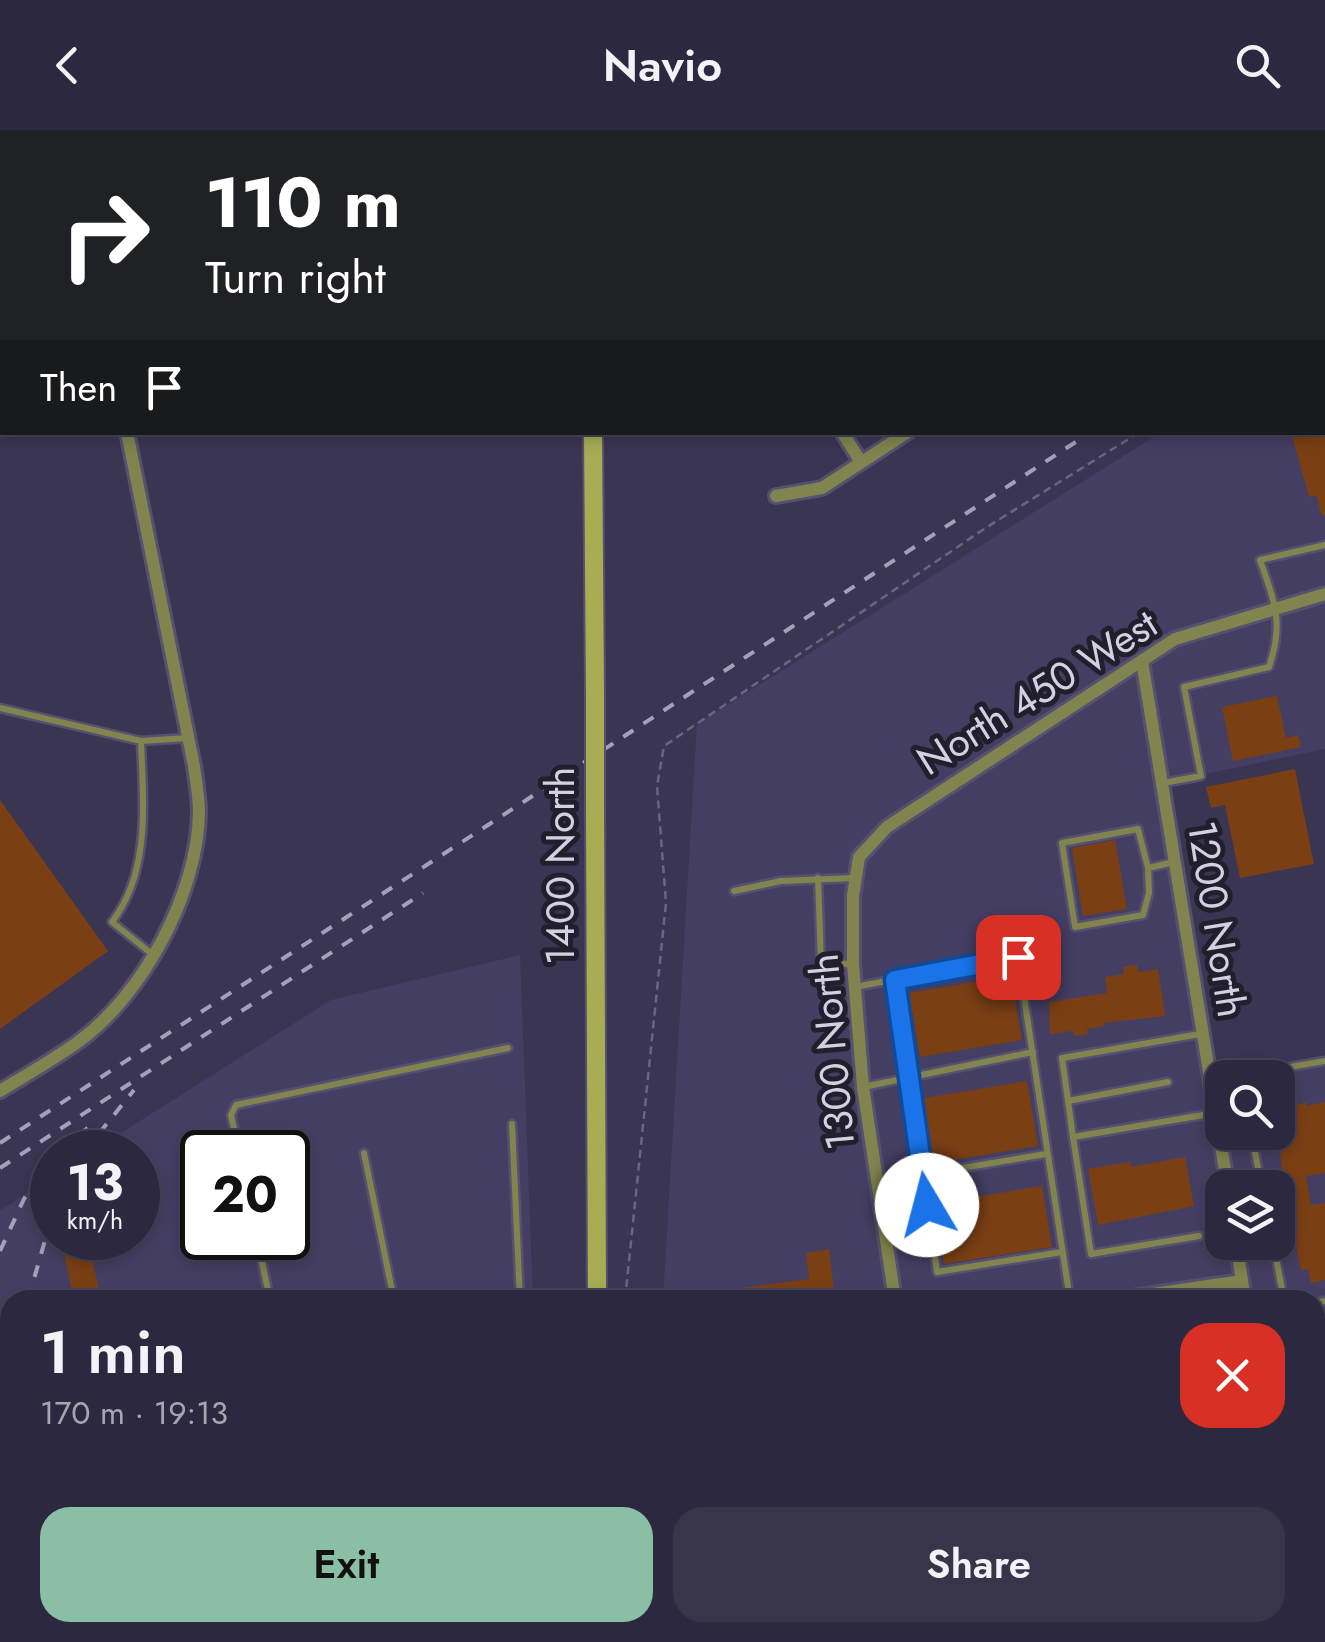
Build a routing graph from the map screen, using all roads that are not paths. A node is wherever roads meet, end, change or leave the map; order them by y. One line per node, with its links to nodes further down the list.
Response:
1 (128, 435): 12 (street)
2 (593, 435): 53 (main road, 1400 North, bridge)
3 (844, 435): 5 (street)
4 (903, 435): 5 (street)
5 (862, 462): 6 (street)
6 (776, 496)
7 (1325, 545): 9 (lane)
8 (1324, 598): 9 (street, North 450 West)
9 (1277, 608): 10 (street, North 450 West); 14 (lane)
10 (1142, 661): 14 (street, 1200 North); 15 (street, North 450 West)
11 (0, 708): 13 (lane)
12 (190, 738): 13 (lane); 21 (street)
13 (141, 741): 21 (lane)
14 (1162, 783): 16 (street, 1200 North)
15 (859, 858): 19 (street, 1300 North)
16 (1175, 862): 17 (lane); 25 (street, 1200 North)
17 (1148, 868): 17 (lane)
18 (818, 878): 19 (lane); 20 (lane); 22 (lane)
19 (854, 878): 22 (street, 1300 North)
20 (734, 892)
21 (153, 955): 34 (street)
22 (853, 964): 24 (street, 1300 North)
23 (895, 980): 24 (lane); 27 (lane); 31 (lane)
24 (854, 987): 33 (street, 1300 North)
25 (1203, 1033): 28 (street, 1200 North); 35 (lane)
26 (508, 1048): 38 (lane)
27 (1032, 1052): 31 (lane); 41 (lane)
28 (1213, 1060)
29 (1325, 1060): 30 (lane)
30 (1295, 1066)
31 (909, 1076): 33 (lane); 42 (lane)
32 (1168, 1082): 35 (lane)
33 (864, 1087): 43 (street, 1300 North)
34 (0, 1091)
35 (1068, 1101): 39 (lane)
36 (1205, 1115): 39 (lane)
37 (512, 1124): 52 (lane)
38 (234, 1130)
39 (1073, 1137): 44 (lane)
40 (364, 1153): 51 (lane)
41 (1046, 1154): 42 (lane); 45 (lane)
42 (922, 1172): 43 (lane); 45 (lane)
43 (878, 1182): 54 (street, 1300 North)
44 (1199, 1236)
45 (1062, 1252): 55 (lane)
46 (261, 1260): 50 (lane)
47 (1239, 1260): 49 (street)
48 (1276, 1260): 58 (lane)
49 (1242, 1281): 56 (street); 57 (street)
50 (268, 1290)
51 (392, 1290)
52 (520, 1290)
53 (597, 1290)
54 (894, 1290)
55 (1068, 1290)
56 (1205, 1290)
57 (1243, 1290)
58 (1282, 1290)

